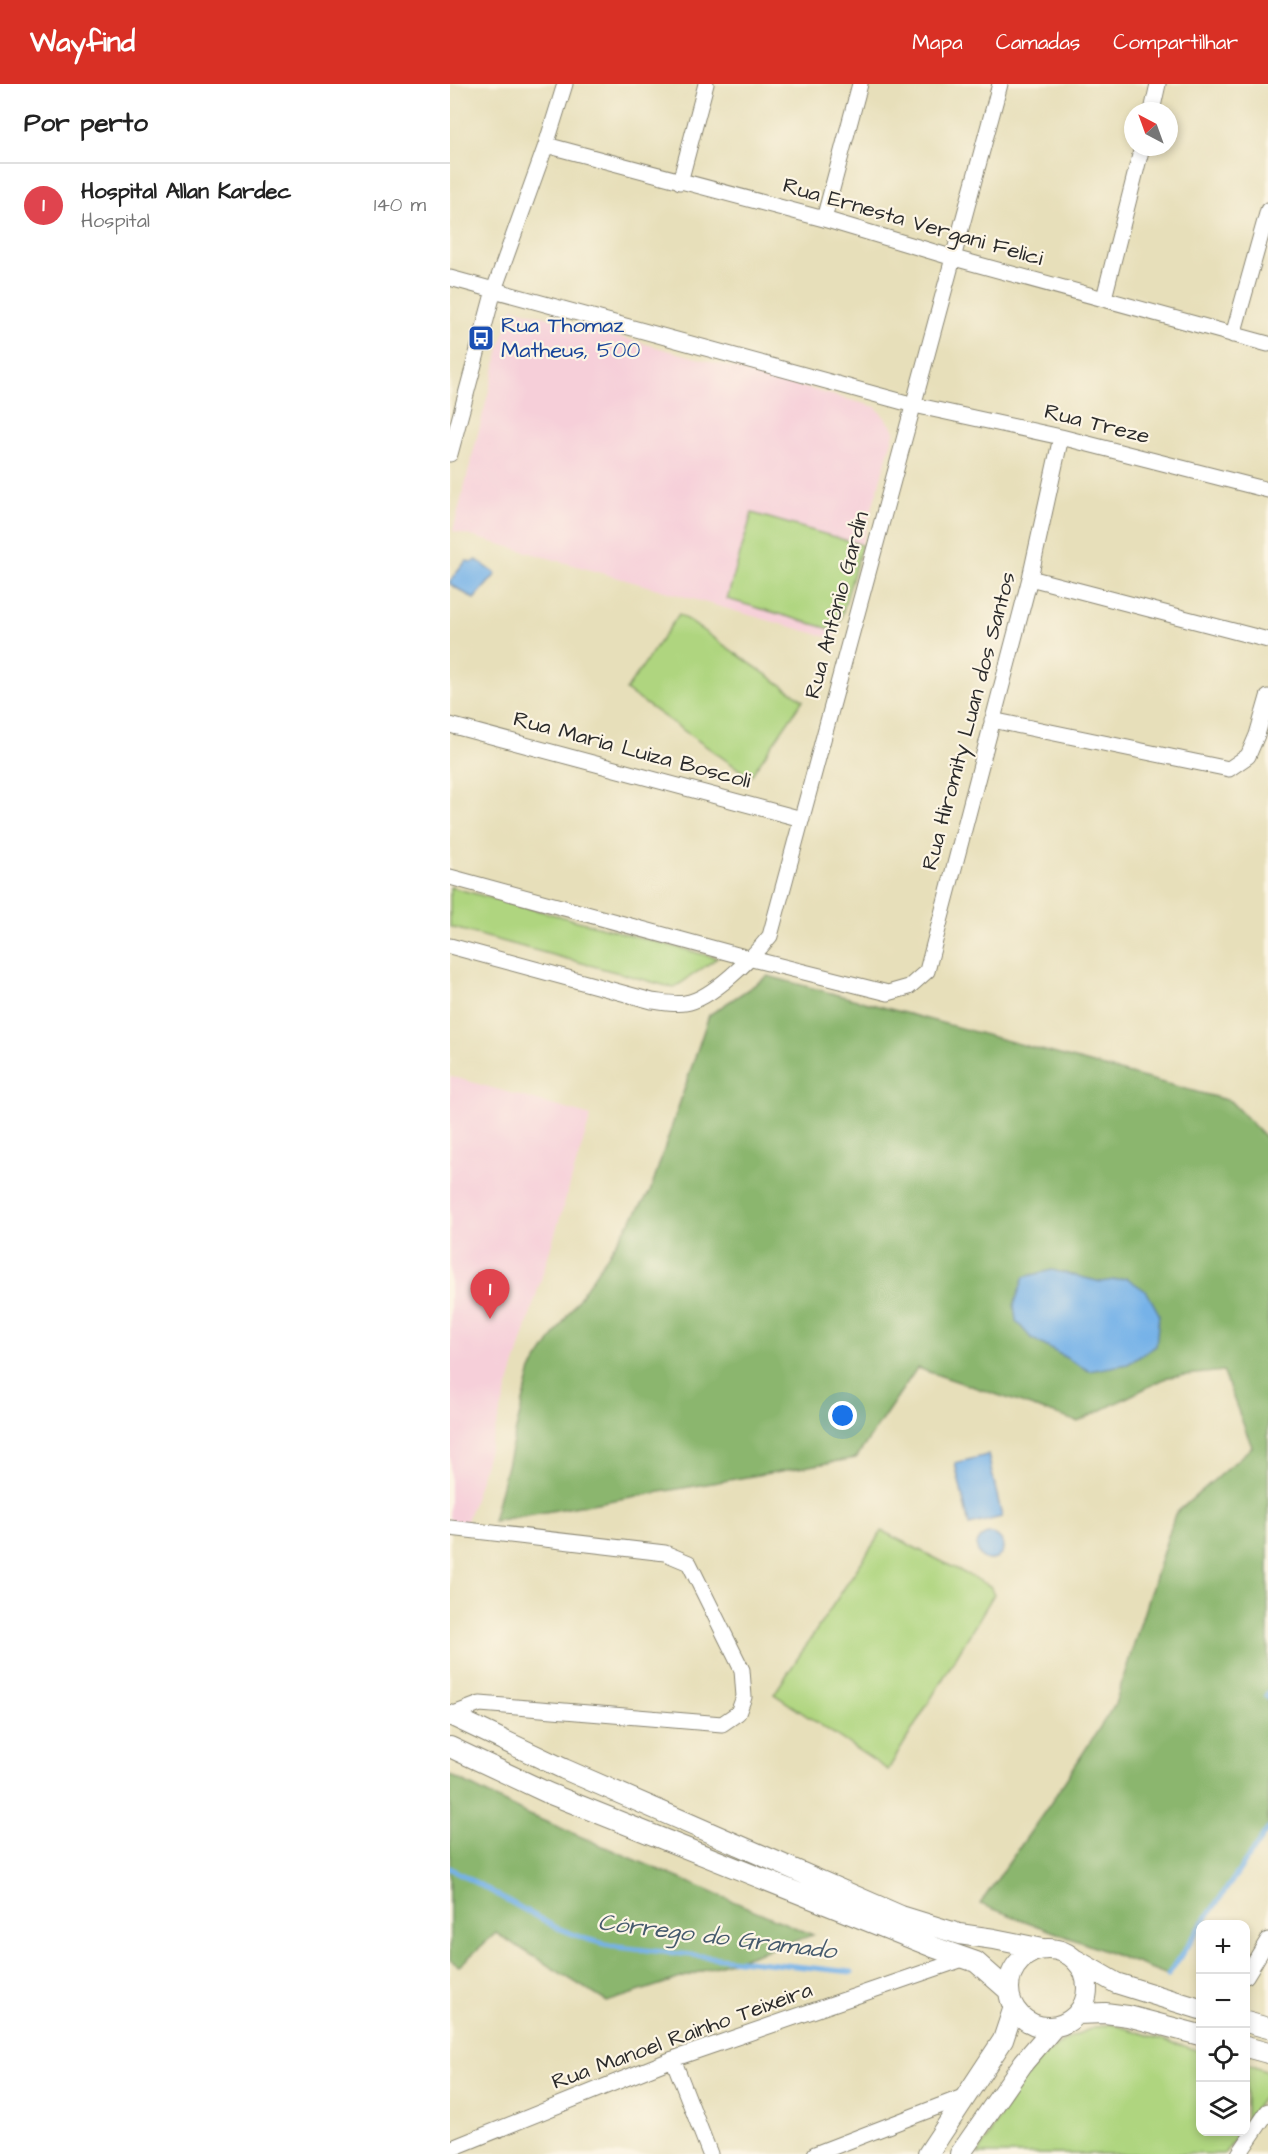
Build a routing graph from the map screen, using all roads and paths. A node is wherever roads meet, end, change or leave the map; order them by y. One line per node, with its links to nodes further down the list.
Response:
1 (565, 84): 7 (street)
2 (706, 84): 9 (street)
3 (860, 84): 11 (street)
4 (1000, 84): 12 (street, Rua Antônio Gardin)
5 (1158, 84): 6 (street)
6 (1154, 102)
7 (546, 145): 9 (street, Rua Ernesta Vergani Felici); 14 (street)
8 (1140, 156): 15 (street)
9 (680, 182): 11 (street, Rua Ernesta Vergani Felici)
10 (1268, 210): 16 (street)
11 (824, 219): 12 (street, Rua Ernesta Vergani Felici)
12 (954, 258): 15 (street, Rua Ernesta Vergani Felici); 18 (street, Rua Antônio Gardin)
13 (450, 278): 14 (street, Rua Treze)
14 (494, 290): 18 (street, Rua Treze); 19 (street)
15 (1104, 298): 16 (street, Rua Ernesta Vergani Felici)
16 (1233, 335): 17 (street, Rua Ernesta Vergani Felici)
17 (1268, 344)
18 (914, 405): 20 (street, Rua Treze); 28 (street, Rua Antônio Gardin)
19 (454, 422): 21 (street)
20 (1061, 437): 22 (street, Rua Treze); 23 (street, Rua Hiromity Luan dos Santos)
21 (450, 454)
22 (1268, 490)
23 (1030, 578): 24 (street); 26 (street, Rua Hiromity Luan dos Santos)
24 (1268, 640)
25 (1268, 697): 26 (street)
26 (992, 720): 31 (street, Rua Hiromity Luan dos Santos)
27 (450, 725): 28 (street, Rua Maria Luiza Boscoli)
28 (802, 819): 31 (street, Rua Antônio Gardin)
29 (450, 877): 31 (street)
30 (450, 946): 31 (street, Rua Antônio Gardin)
31 (752, 959)
32 (450, 1528): 33 (street)
33 (451, 1715): 36 (main road)
34 (450, 1746): 37 (main road)
35 (1268, 1940): 39 (street)
36 (1043, 1949): 38 (main road); 40 (main road)
37 (966, 1958): 40 (main road); 49 (street, Rua Manoel Rainho Teixeira)
38 (1073, 1958): 41 (main road); 42 (main road)
39 (1246, 1974)
40 (1011, 1999): 44 (main road); 50 (main road)
41 (1196, 2009)
42 (1077, 2014): 44 (main road); 46 (main road)
43 (1250, 2023): 45 (main road)
44 (1054, 2026): 56 (main road)
45 (1268, 2028)
46 (1196, 2034)
47 (1250, 2048): 48 (main road)
48 (1268, 2053)
49 (673, 2059): 52 (street, Rua Manoel Rainho Teixeira); 53 (street)
50 (968, 2095): 54 (street); 55 (main road)
51 (1268, 2111): 57 (street)
52 (450, 2149)
53 (710, 2154)
54 (815, 2154)
55 (928, 2154)
56 (960, 2154)
57 (1239, 2154)

